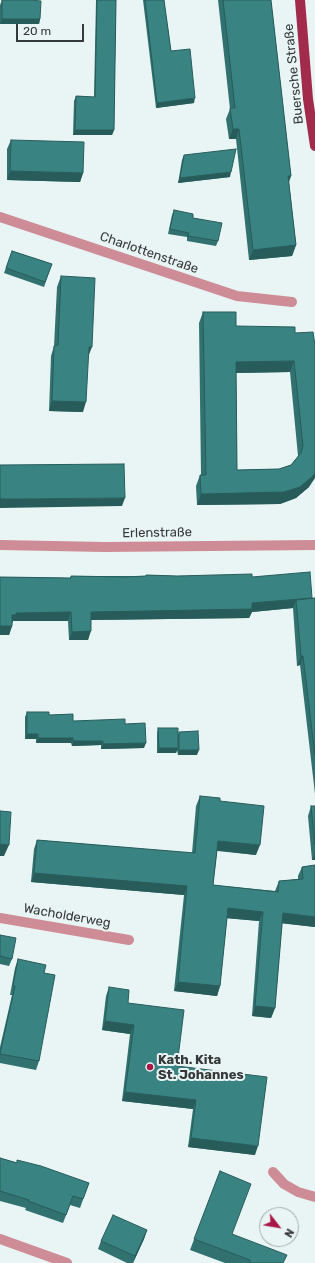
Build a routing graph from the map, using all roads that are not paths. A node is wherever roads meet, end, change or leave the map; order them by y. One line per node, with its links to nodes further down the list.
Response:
1 (300, 0): 2 (main road, Buersche Straße)
2 (315, 146)
3 (0, 217): 4 (street, Charlottenstraße)
4 (292, 302)
5 (0, 545): 6 (street, Erlenstraße)
6 (315, 545)
7 (0, 918): 8 (street, Wacholderweg)
8 (129, 940)
9 (273, 1172): 10 (street)
10 (315, 1198)
11 (0, 1240): 12 (street)
12 (67, 1263)

